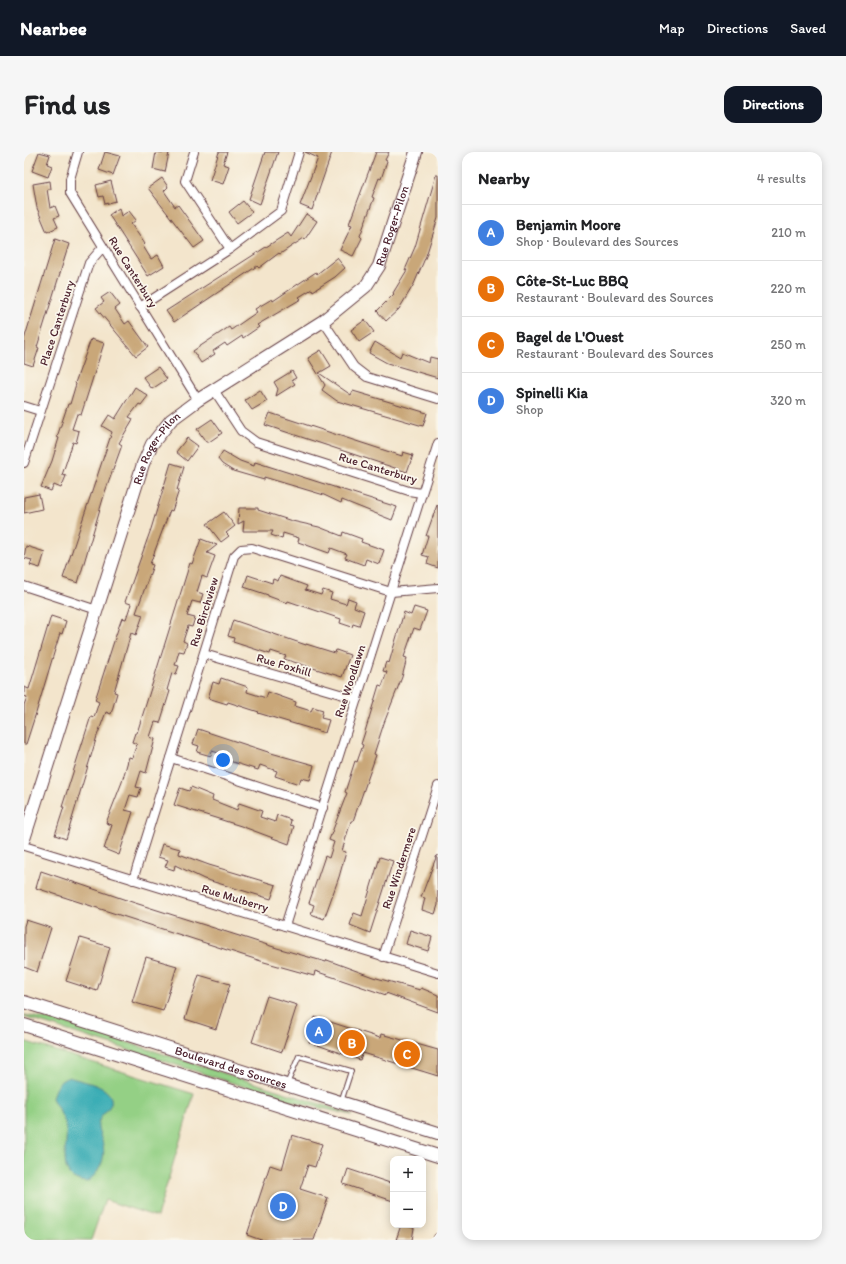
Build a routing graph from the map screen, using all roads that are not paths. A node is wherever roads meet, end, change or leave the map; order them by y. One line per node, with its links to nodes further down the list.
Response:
1 (78, 152): 5 (street, Rue Canterbury)
2 (194, 152): 6 (street)
3 (299, 152): 6 (street)
4 (416, 152): 8 (main road, Rue Roger-Pilon)
5 (103, 247): 7 (street, Rue Canterbury); 13 (street, Place Canterbury)
6 (230, 249): 7 (street)
7 (140, 307): 11 (street, Rue Canterbury)
8 (323, 320): 9 (main road, Rue Roger-Pilon); 10 (street)
9 (214, 390): 11 (main road, Rue Roger-Pilon); 16 (street, Rue Canterbury)
10 (438, 399)
11 (198, 400): 20 (main road, Rue Roger-Pilon)
12 (24, 406): 13 (street)
13 (40, 410): 15 (street, Place Canterbury)
14 (438, 443): 16 (street, Rue Woodlawn)
15 (24, 463)
16 (421, 493): 19 (street, Rue Woodlawn)
17 (24, 586): 20 (street)
18 (438, 588): 19 (street, Rue Birchview)
19 (391, 592): 21 (street, Rue Birchview); 22 (street, Rue Woodlawn)
20 (97, 610): 26 (main road, Rue Roger-Pilon)
21 (204, 654): 22 (street, Rue Foxhill); 23 (street, Rue Birchview)
22 (357, 699): 25 (street, Rue Woodlawn)
23 (171, 758): 25 (street); 28 (street, Rue Birchview)
24 (438, 786): 30 (street, Rue Windermere)
25 (322, 808): 29 (street, Rue Woodlawn)
26 (24, 839)
27 (24, 846): 28 (street, Rue Mulberry)
28 (133, 880): 29 (street, Rue Mulberry)
29 (285, 926): 30 (street, Rue Mulberry)
30 (383, 957): 31 (street, Rue Mulberry)
31 (438, 973)
32 (24, 1002): 34 (main road, Boulevard des Sources)
33 (24, 1025): 37 (main road, Boulevard des Sources)
34 (287, 1085): 35 (main road, Boulevard des Sources); 35 (lane)
35 (341, 1102): 36 (main road, Boulevard des Sources)
36 (438, 1133)
37 (438, 1156)

